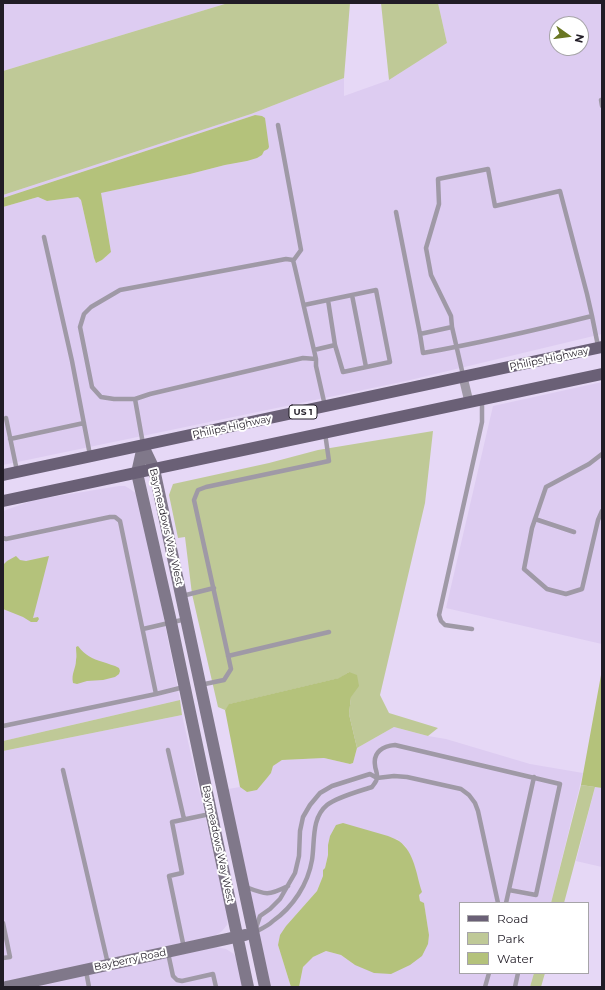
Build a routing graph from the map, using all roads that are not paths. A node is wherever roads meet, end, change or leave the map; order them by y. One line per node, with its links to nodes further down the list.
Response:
1 (601, 100): 2 (lane)
2 (602, 106)
3 (278, 125): 6 (lane)
4 (396, 212): 12 (lane)
5 (44, 237): 26 (lane)
6 (293, 261): 9 (lane); 21 (lane)
7 (352, 295): 8 (lane); 18 (lane); 18 (lane)
8 (328, 300): 9 (lane); 13 (lane)
9 (304, 304): 16 (lane)
10 (592, 316): 11 (lane); 14 (lane); 15 (lane)
11 (452, 326): 12 (lane); 14 (lane)
12 (420, 334): 14 (lane)
13 (335, 345): 16 (lane); 18 (lane)
14 (457, 347): 20 (lane)
15 (600, 348): 20 (main road, Philips Highway / US 1)
16 (314, 350): 17 (lane)
17 (316, 358): 21 (lane); 24 (lane)
18 (366, 367)
19 (602, 374): 22 (main road)
20 (463, 377): 23 (street); 24 (main road, Philips Highway / US 1)
21 (135, 399): 29 (lane)
22 (482, 399): 23 (main road); 46 (lane)
23 (469, 402): 27 (main road)
24 (325, 407): 29 (main road, Philips Highway / US 1)
25 (6, 418): 28 (lane)
26 (84, 423): 28 (lane); 31 (lane)
27 (326, 433): 32 (main road); 41 (lane)
28 (10, 440): 33 (lane)
29 (143, 446): 31 (main road, Philips Highway / US 1); 32 (street, Baymeadows Way West); 34 (street, Baymeadows Way West)
30 (602, 454): 38 (lane)
31 (90, 457): 33 (main road, Philips Highway / US 1)
32 (154, 469): 34 (main road); 42 (street, Baymeadows Way West)
33 (17, 472): 35 (main road, Philips Highway / US 1)
34 (137, 473): 36 (main road); 44 (street, Baymeadows Way West)
35 (3, 476)
36 (3, 501)
37 (602, 511): 38 (lane)
38 (535, 519): 39 (lane)
39 (574, 532)
40 (3, 538): 45 (lane)
41 (214, 588): 42 (lane); 48 (lane)
42 (181, 596): 43 (street, Baymeadows Way West)
43 (186, 619): 44 (lane); 49 (street, Baymeadows Way West)
44 (171, 622): 45 (lane); 50 (street, Baymeadows Way West)
45 (143, 629): 51 (lane)
46 (472, 629)
47 (329, 632): 48 (lane)
48 (228, 656): 49 (lane)
49 (200, 685): 59 (street, Baymeadows Way West)
50 (184, 687): 51 (lane); 57 (street, Baymeadows Way West)
51 (156, 694): 52 (lane)
52 (3, 726)
53 (168, 750): 58 (lane)
54 (62, 770): 70 (lane)
55 (534, 777): 56 (lane); 61 (lane); 61 (lane)
56 (377, 778): 60 (lane); 62 (lane); 65 (lane)
57 (212, 813): 58 (lane); 66 (street, Baymeadows Way West)
58 (184, 819): 67 (lane)
59 (243, 886): 60 (lane); 65 (street, Baymeadows Way West)
60 (288, 886): 65 (lane)
61 (509, 890): 63 (lane)
62 (498, 902)
63 (506, 902)
64 (3, 923): 69 (lane)
65 (253, 933): 66 (street, Bayberry Road); 78 (street, Baymeadows Way West)
66 (237, 937): 67 (street, Bayberry Road); 77 (street, Baymeadows Way West)
67 (184, 949): 68 (street, Bayberry Road)
68 (168, 953): 70 (street, Bayberry Road); 76 (lane)
69 (3, 958)
70 (108, 964): 71 (street, Bayberry Road)
71 (86, 970): 74 (street, Bayberry Road); 75 (lane)
72 (489, 974): 79 (lane)
73 (518, 974): 80 (lane)
74 (6, 987)
75 (89, 987)
76 (216, 987)
77 (248, 987)
78 (265, 987)
79 (485, 987)
80 (514, 987)

